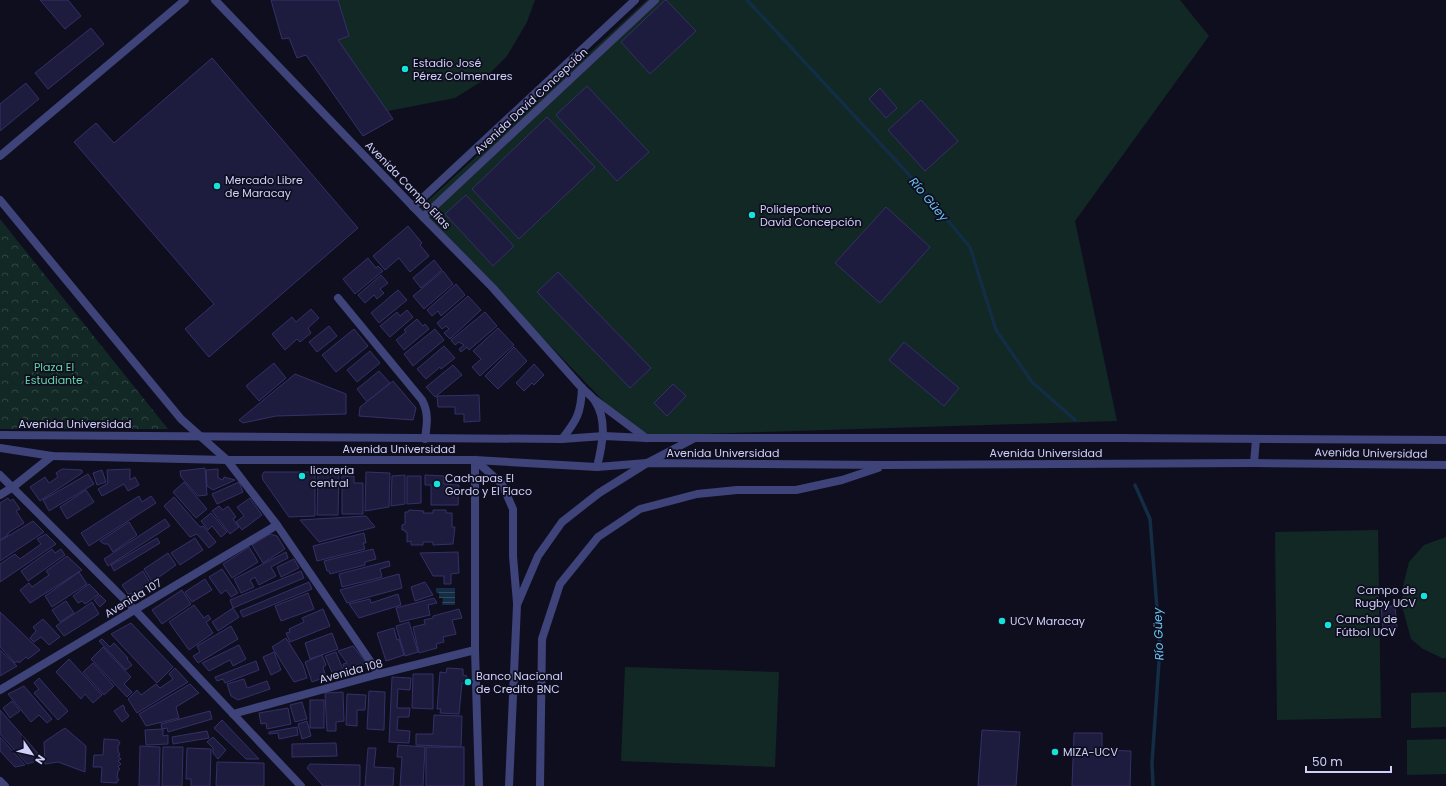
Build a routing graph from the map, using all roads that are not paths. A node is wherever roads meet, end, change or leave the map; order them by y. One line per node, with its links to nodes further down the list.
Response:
1 (185, 0): 5 (street)
2 (215, 0): 7 (street, Avenida Campo Elías)
3 (635, 0): 7 (street, Avenida David Concepción)
4 (655, 0): 8 (street, Avenida David Concepción)
5 (0, 156)
6 (0, 200): 13 (street)
7 (413, 207): 8 (street, Avenida Campo Elías)
8 (423, 217): 10 (street, Avenida Campo Elías)
9 (338, 298): 17 (street)
10 (582, 388): 11 (street, Avenida Campo Elías); 18 (street)
11 (595, 400): 14 (street); 15 (street, Avenida Campo Elías)
12 (0, 435): 13 (street, Avenida Universidad)
13 (199, 436): 17 (street, Avenida Universidad); 23 (street)
14 (604, 436): 15 (street, Avenida Universidad); 18 (street, Avenida Universidad); 29 (street)
15 (646, 438): 16 (street, Avenida Universidad)
16 (693, 438): 19 (street, Avenida Universidad); 25 (street)
17 (425, 439): 18 (street, Avenida Universidad)
18 (562, 439)
19 (1256, 439): 20 (street, Avenida Universidad); 26 (street)
20 (1446, 440)
21 (0, 448): 22 (street, Avenida Universidad)
22 (52, 456): 23 (street, Avenida Universidad); 31 (street)
23 (226, 460): 24 (street, Avenida Universidad); 33 (street)
24 (475, 460): 29 (street, Avenida Universidad); 34 (street); 36 (street)
25 (647, 463): 27 (street, Avenida Universidad); 29 (street, Avenida Universidad); 34 (street)
26 (1254, 463): 27 (street, Avenida Universidad); 28 (street, Avenida Universidad)
27 (886, 465): 40 (street)
28 (1446, 465)
29 (596, 467)
30 (0, 475): 31 (street)
31 (13, 487): 32 (street); 35 (street)
32 (0, 495)
33 (277, 525): 35 (street, Avenida 107); 37 (street)
34 (518, 605): 45 (street)
35 (135, 610): 38 (street, Avenida 107); 39 (street)
36 (475, 650): 37 (street, Avenida 108); 44 (street)
37 (379, 674): 39 (street, Avenida 108)
38 (0, 690)
39 (233, 714): 43 (street)
40 (541, 775): 46 (street); 47 (street)
41 (0, 781): 42 (street)
42 (5, 786)
43 (301, 786)
44 (478, 786)
45 (509, 786)
46 (540, 786)
47 (547, 786)

